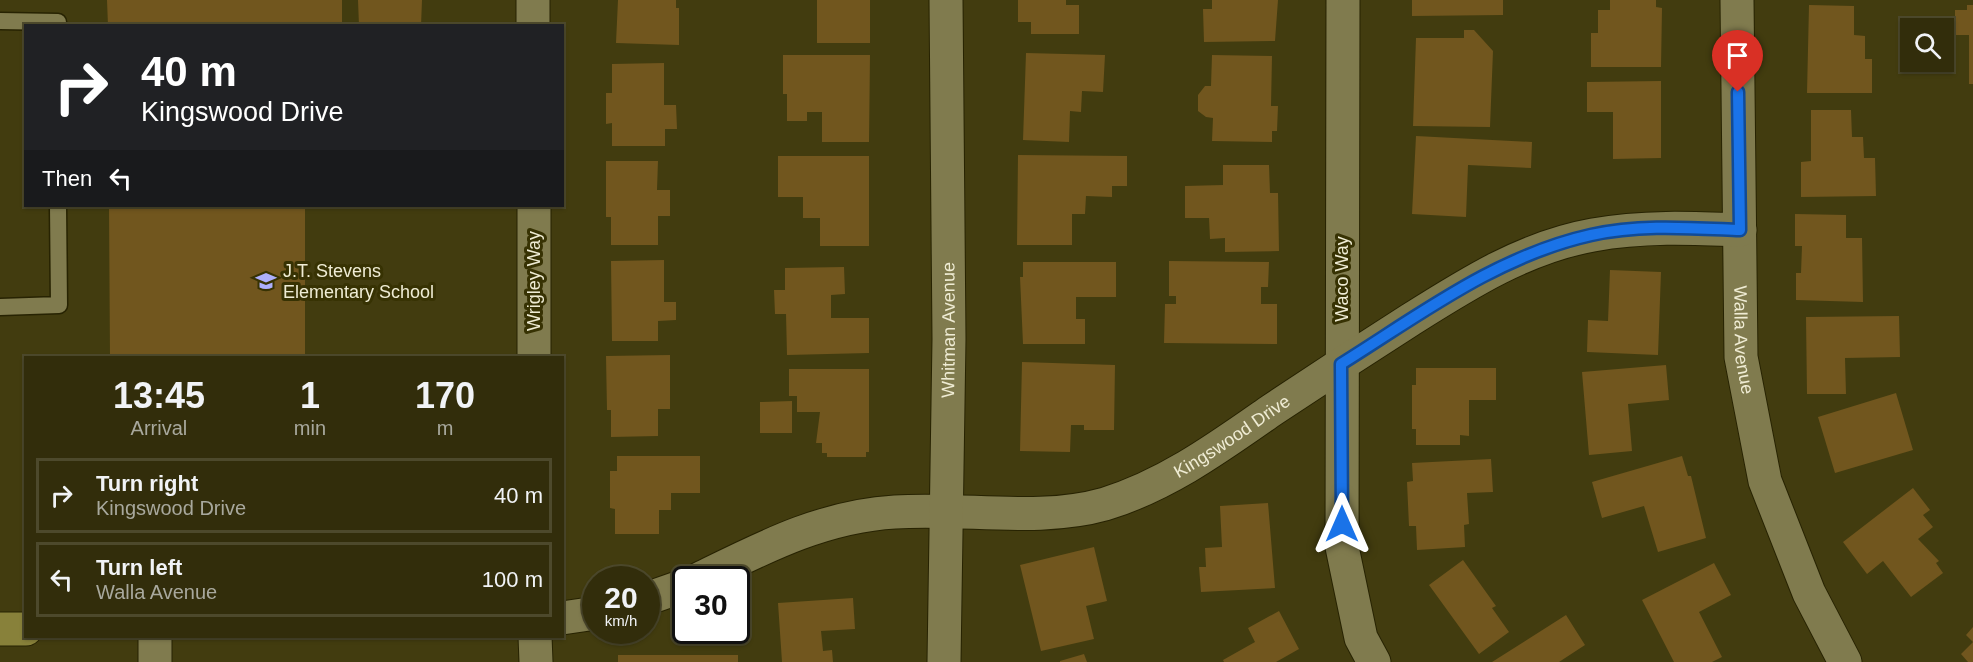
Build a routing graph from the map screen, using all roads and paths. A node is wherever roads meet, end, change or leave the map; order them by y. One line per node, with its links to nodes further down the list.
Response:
1 (533, 0): 7 (street)
2 (946, 0): 14 (street, Whitman Avenue)
3 (1343, 0): 13 (street, Waco Way)
4 (1737, 0): 10 (street, Walla Avenue)
5 (0, 21): 6 (lane)
6 (58, 24)
7 (533, 24)
8 (58, 207): 11 (lane)
9 (534, 207): 12 (street, Wrigley Way)
10 (1740, 230): 13 (street, Kingswood Drive); 26 (street, Walla Avenue)
11 (0, 307)
12 (534, 356)
13 (1341, 364): 14 (street, Kingswood Drive); 25 (street, Waco Way)
14 (945, 512): 15 (street, Kingswood Drive); 24 (street, Whitman Avenue)
15 (726, 566)
16 (582, 615): 17 (street)
17 (564, 618)
18 (0, 629): 19 (street)
19 (24, 629)
20 (155, 638): 22 (street)
21 (535, 638): 23 (street)
22 (155, 662)
23 (536, 662)
24 (944, 662)
25 (1374, 662)
26 (1845, 662)

